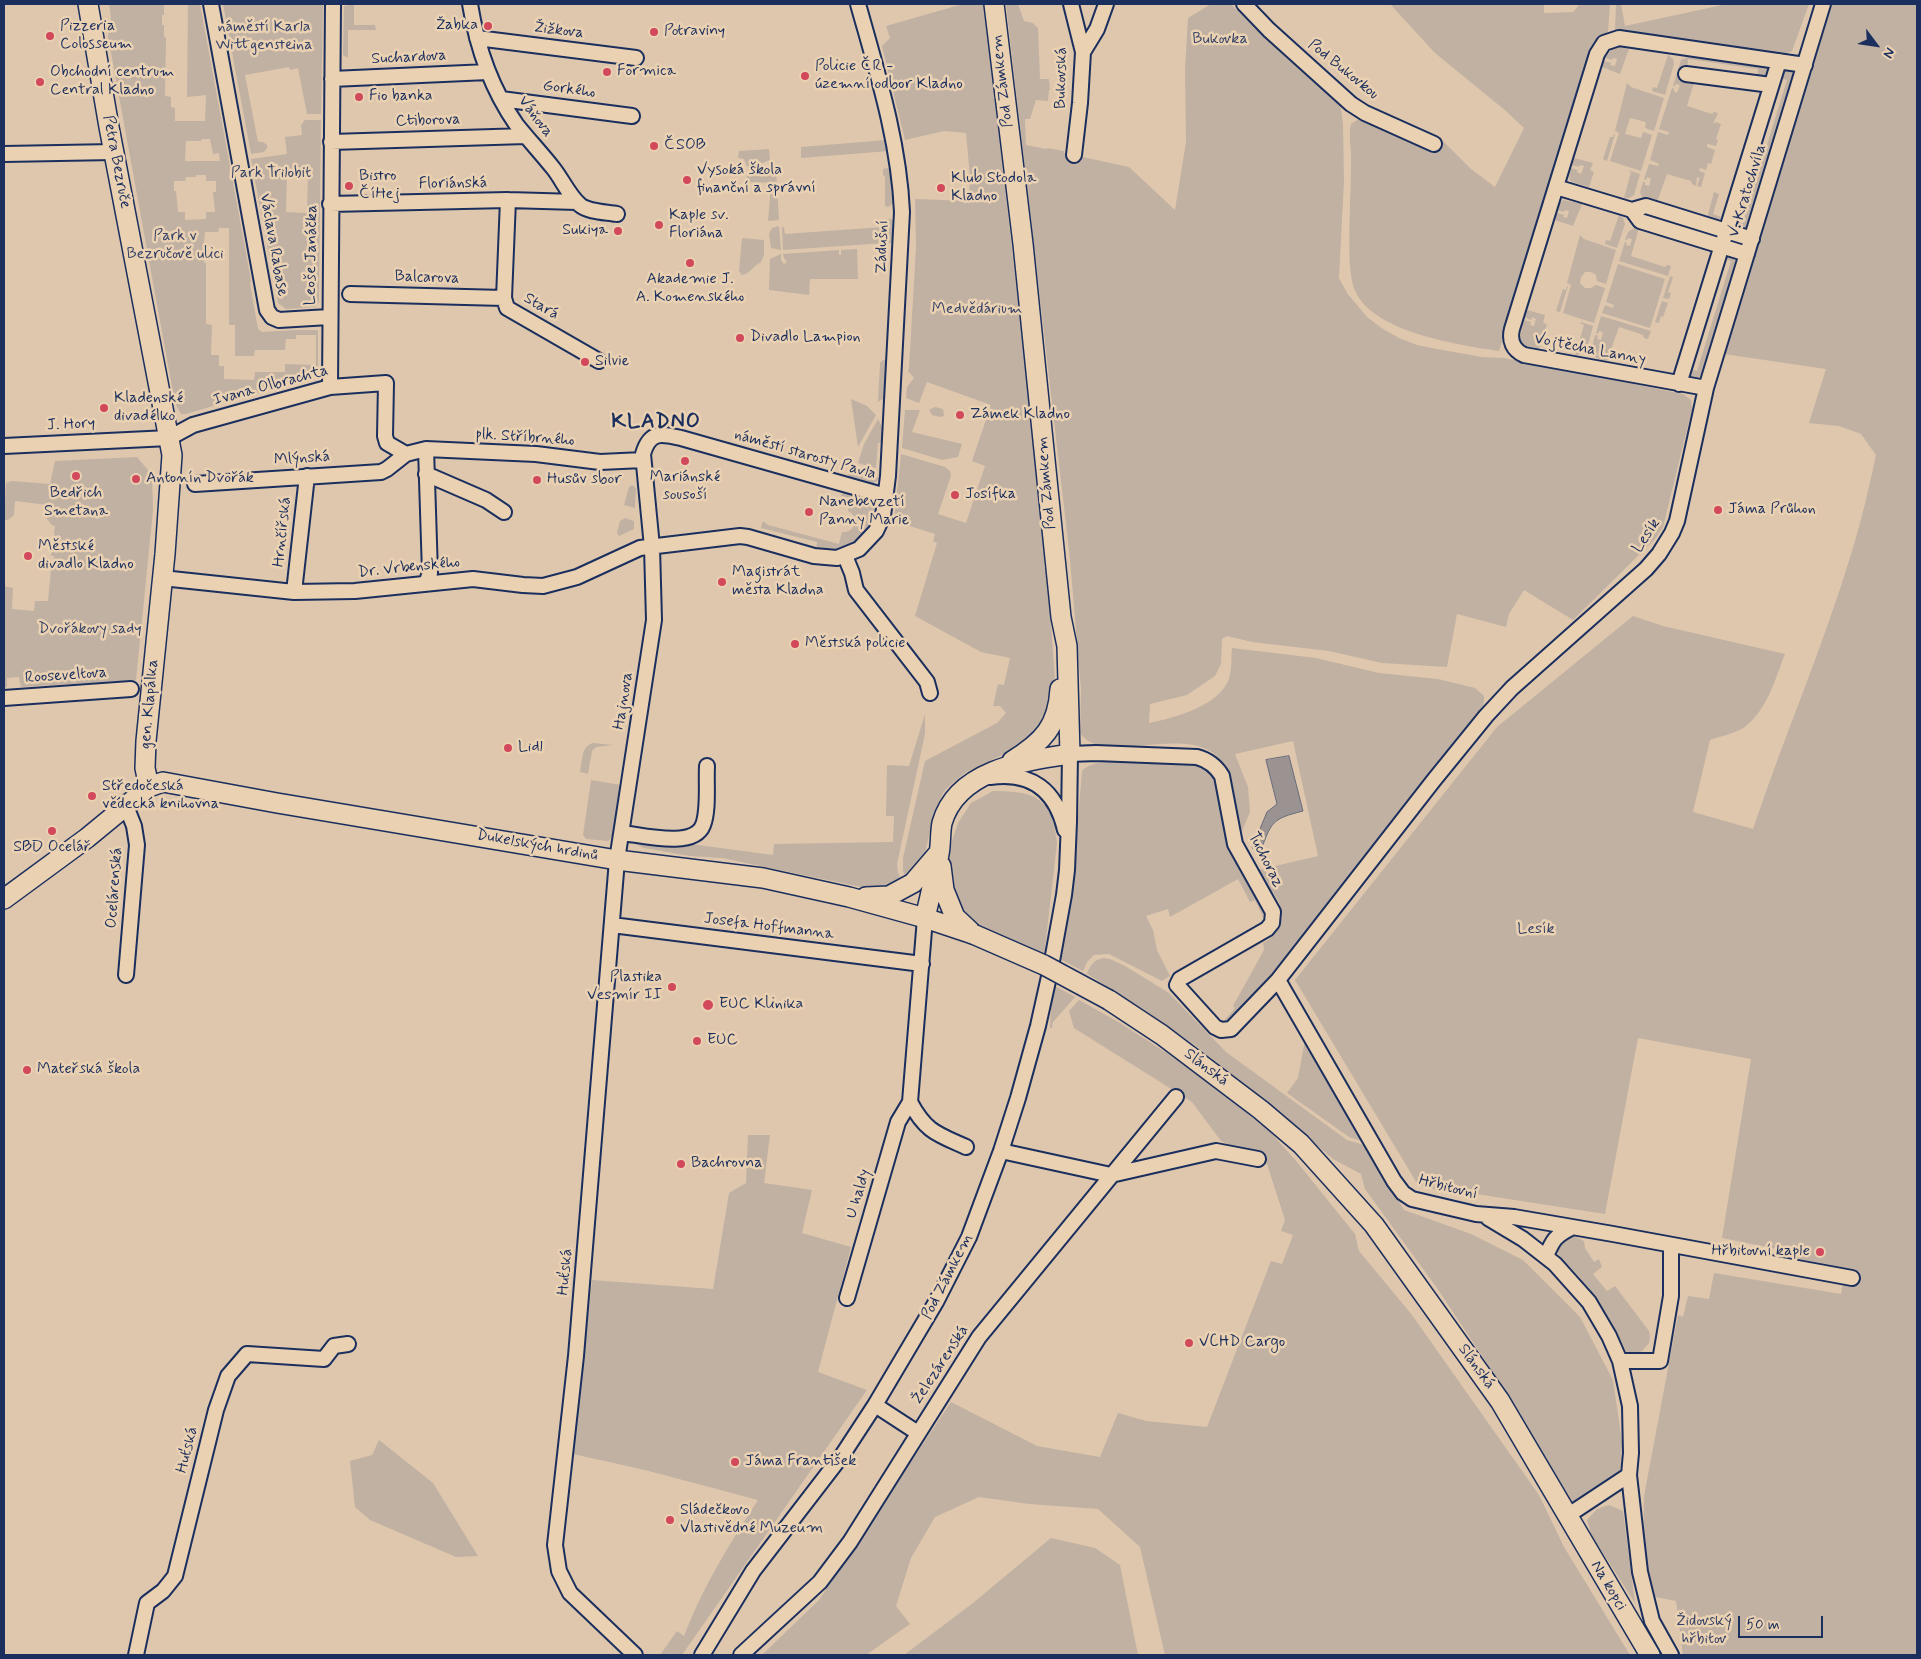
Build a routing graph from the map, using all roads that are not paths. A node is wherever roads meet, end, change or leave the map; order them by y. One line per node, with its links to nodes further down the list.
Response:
1 (88, 4): 25 (main road, Petra Bezruče)
2 (211, 4): 40 (street, Václava Rabase)
3 (333, 4): 18 (street, Leoše Janáčka)
4 (470, 4): 11 (street, Váňova)
5 (858, 4): 53 (street, Zádušní)
6 (994, 4): 60 (main road, Pod Zámkem)
7 (1071, 4): 12 (street, Bukovská)
8 (1106, 4): 12 (street)
9 (1244, 4): 24 (street, Pod Bukovkou)
10 (1823, 4): 15 (street, V. Kratochvíla)
11 (478, 38): 13 (street, Žižkova); 16 (street, Váňova)
12 (1083, 52): 27 (street, Bukovská)
13 (636, 58)
14 (1779, 61): 15 (street, Vojtěcha Lanny); 19 (street); 28 (street, Vojtěcha Lanny)
15 (1805, 65): 35 (street, V. Kratochvíla)
16 (488, 72): 18 (street, Suchardova); 20 (street, Váňova)
17 (1686, 74): 19 (street)
18 (332, 78): 23 (street, Leoše Janáčka)
19 (1771, 85): 34 (street)
20 (501, 99): 21 (street, Gorkého); 22 (street, Váňova)
21 (632, 116)
22 (526, 136): 23 (street, Ctiborova); 30 (street, Váňova)
23 (331, 142): 31 (street, Leoše Janáčka)
24 (1434, 144)
25 (114, 152): 26 (street); 45 (main road, Petra Bezruče)
26 (4, 154)
27 (1074, 155)
28 (1556, 187): 32 (street); 42 (street, Vojtěcha Lanny)
29 (508, 200): 30 (street, Floriánská); 31 (street, Floriánská); 39 (street, Stará)
30 (577, 202): 33 (street)
31 (330, 204): 40 (street, Leoše Janáčka)
32 (1632, 210): 34 (street); 36 (street)
33 (616, 214)
34 (1726, 232): 35 (street); 36 (street)
35 (1752, 239): 37 (street, V. Kratochvíla)
36 (1722, 246): 37 (street); 42 (street)
37 (1747, 254): 44 (street, V. Kratochvíla)
38 (350, 294): 39 (street, Balcarova)
39 (504, 298): 41 (street, Stará)
40 (329, 317): 43 (street, Leoše Janáčka)
41 (599, 361)
42 (1679, 384): 44 (street, Vojtěcha Lanny)
43 (330, 386): 45 (street, Ivana Olbrachta); 48 (street, Ivana Olbrachta)
44 (1706, 388): 80 (street, Lesík)
45 (169, 438): 46 (street, J. Hory); 57 (main road, gen. Klapálka)
46 (4, 446)
47 (426, 449): 48 (street, plk. Stříbrného); 49 (street, plk. Stříbrného); 50 (street)
48 (406, 454): 51 (street, Mlýnská)
49 (643, 460): 53 (street, náměstí starosty Pavla); 55 (street)
50 (426, 474): 54 (street); 58 (street)
51 (307, 476): 52 (street, Mlýnská); 59 (street, Hrnčířská)
52 (196, 484)
53 (886, 496): 56 (street, náměstí starosty Pavla)
54 (504, 512)
55 (652, 547): 56 (street, náměstí starosty Pavla); 58 (street, Dr. Vrbenského); 69 (street, Hajnova)
56 (845, 556): 62 (street)
57 (162, 578): 59 (street, Dr. Vrbenského); 67 (main road, gen. Klapálka)
58 (426, 583): 59 (street, Dr. Vrbenského)
59 (294, 592)
60 (1061, 617): 64 (main road, Pod Zámkem); 66 (main road)
61 (132, 689): 63 (street, Rooseveltova)
62 (930, 693)
63 (4, 698)
64 (1070, 754): 66 (main road); 70 (street, Pod Zámkem); 81 (street, Tuchoraz)
65 (707, 766): 69 (street)
66 (988, 775): 70 (street, Pod Zámkem); 71 (main road)
67 (149, 787): 68 (main road); 72 (main road, Dukelských hrdinů)
68 (126, 806): 74 (main road); 79 (street, Ocelárenská)
69 (622, 833): 72 (street, Hajnova)
70 (1068, 844): 85 (street, Pod Zámkem)
71 (939, 852): 73 (main road); 75 (main road); 77 (main road)
72 (617, 860): 73 (main road, Dukelských hrdinů); 76 (street, Huťská)
73 (853, 898): 75 (main road, Dukelských hrdinů)
74 (4, 899)
75 (925, 918): 77 (main road, Slánská); 78 (street)
76 (612, 925): 78 (street, Josefa Hoffmanna); 101 (street, Huťská)
77 (973, 934): 99 (main road, Slánská, bridge)
78 (922, 964): 83 (street)
79 (126, 975)
80 (1278, 980): 81 (street, Lesík); 88 (street, Hřbitovní)
81 (1210, 1022)
82 (1176, 1097): 87 (street, Železárenská)
83 (910, 1102): 84 (street); 93 (street, U haldy)
84 (966, 1147)
85 (1002, 1151): 87 (street); 96 (street, Pod Zámkem)
86 (1258, 1159): 87 (street)
87 (1111, 1175): 97 (street, Železárenská)
88 (1476, 1214): 89 (street, Hřbitovní); 91 (street)
89 (1571, 1228): 90 (street, Hřbitovní); 91 (street)
90 (1671, 1245): 92 (street, Hřbitovní); 95 (street)
91 (1546, 1256): 95 (street)
92 (1852, 1278)
93 (847, 1298)
94 (348, 1344): 100 (street, Huťská)
95 (1620, 1361): 98 (street)
96 (875, 1405): 97 (street); 102 (street, Pod Zámkem)
97 (918, 1433): 103 (street, Železárenská)
98 (1629, 1475): 99 (street); 105 (street)
99 (1567, 1516): 104 (main road, Na kopci)
100 (136, 1655)
101 (635, 1655)
102 (702, 1655)
103 (741, 1655)
104 (1650, 1655)
105 (1671, 1655)

